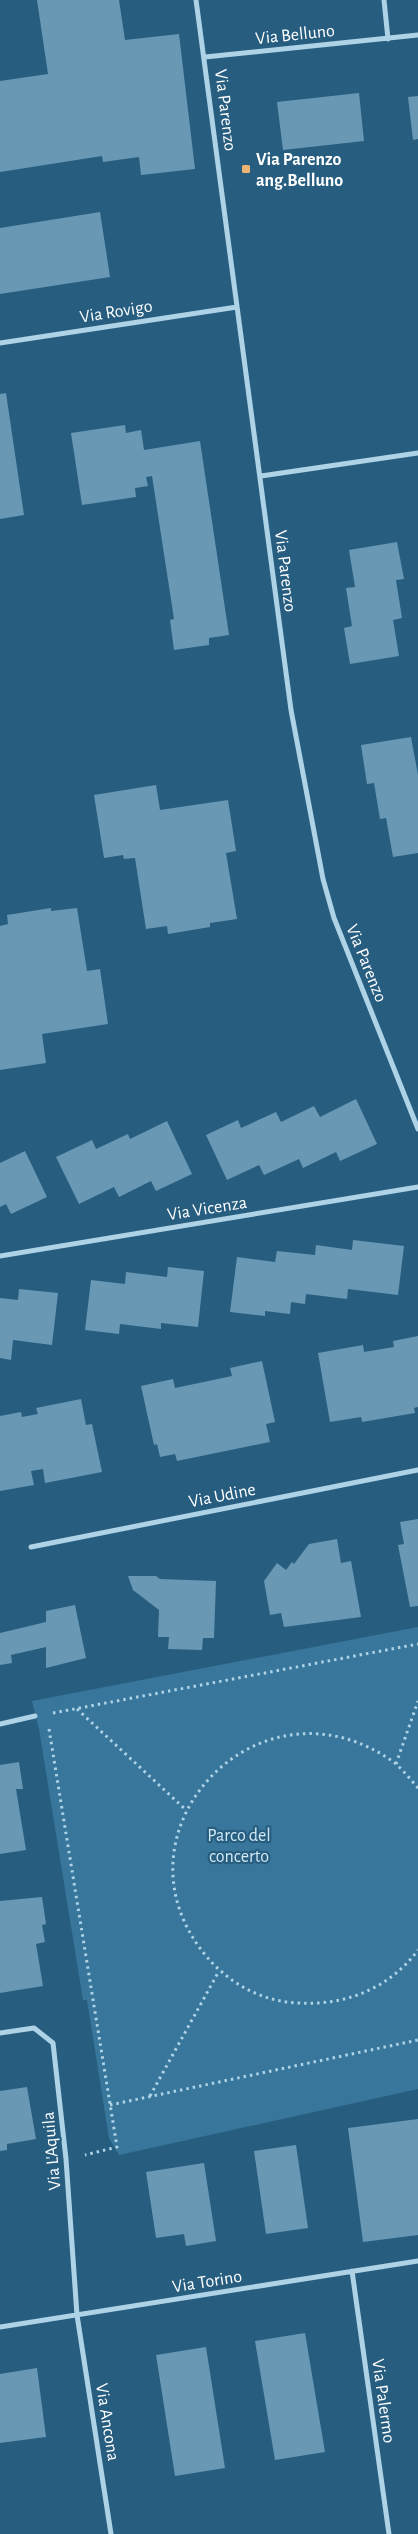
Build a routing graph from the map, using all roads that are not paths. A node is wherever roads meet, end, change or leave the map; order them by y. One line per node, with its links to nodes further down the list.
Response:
1 (196, 0): 5 (street, Via Parenzo)
2 (384, 0): 4 (street)
3 (418, 35): 4 (street, Via Belluno)
4 (388, 39): 5 (street, Via Belluno)
5 (205, 57): 6 (street, Via Parenzo)
6 (237, 307): 7 (street, Via Rovigo); 9 (street, Via Parenzo)
7 (0, 343)
8 (418, 453): 9 (street)
9 (261, 476): 10 (street, Via Parenzo)
10 (418, 1129)
11 (418, 1187): 12 (street, Via Vicenza)
12 (0, 1256)
13 (418, 1470): 14 (street, Via Udine)
14 (31, 1547)
15 (35, 1716): 16 (street)
16 (0, 1724)
17 (0, 2033): 20 (street, Via L'Aquila)
18 (418, 2261): 19 (street, Via Torino)
19 (352, 2271): 20 (street, Via Torino); 23 (street, Via Palermo)
20 (77, 2315): 21 (street, Via Torino); 22 (street, Via Ancona)
21 (0, 2327)
22 (111, 2534)
23 (389, 2534)

